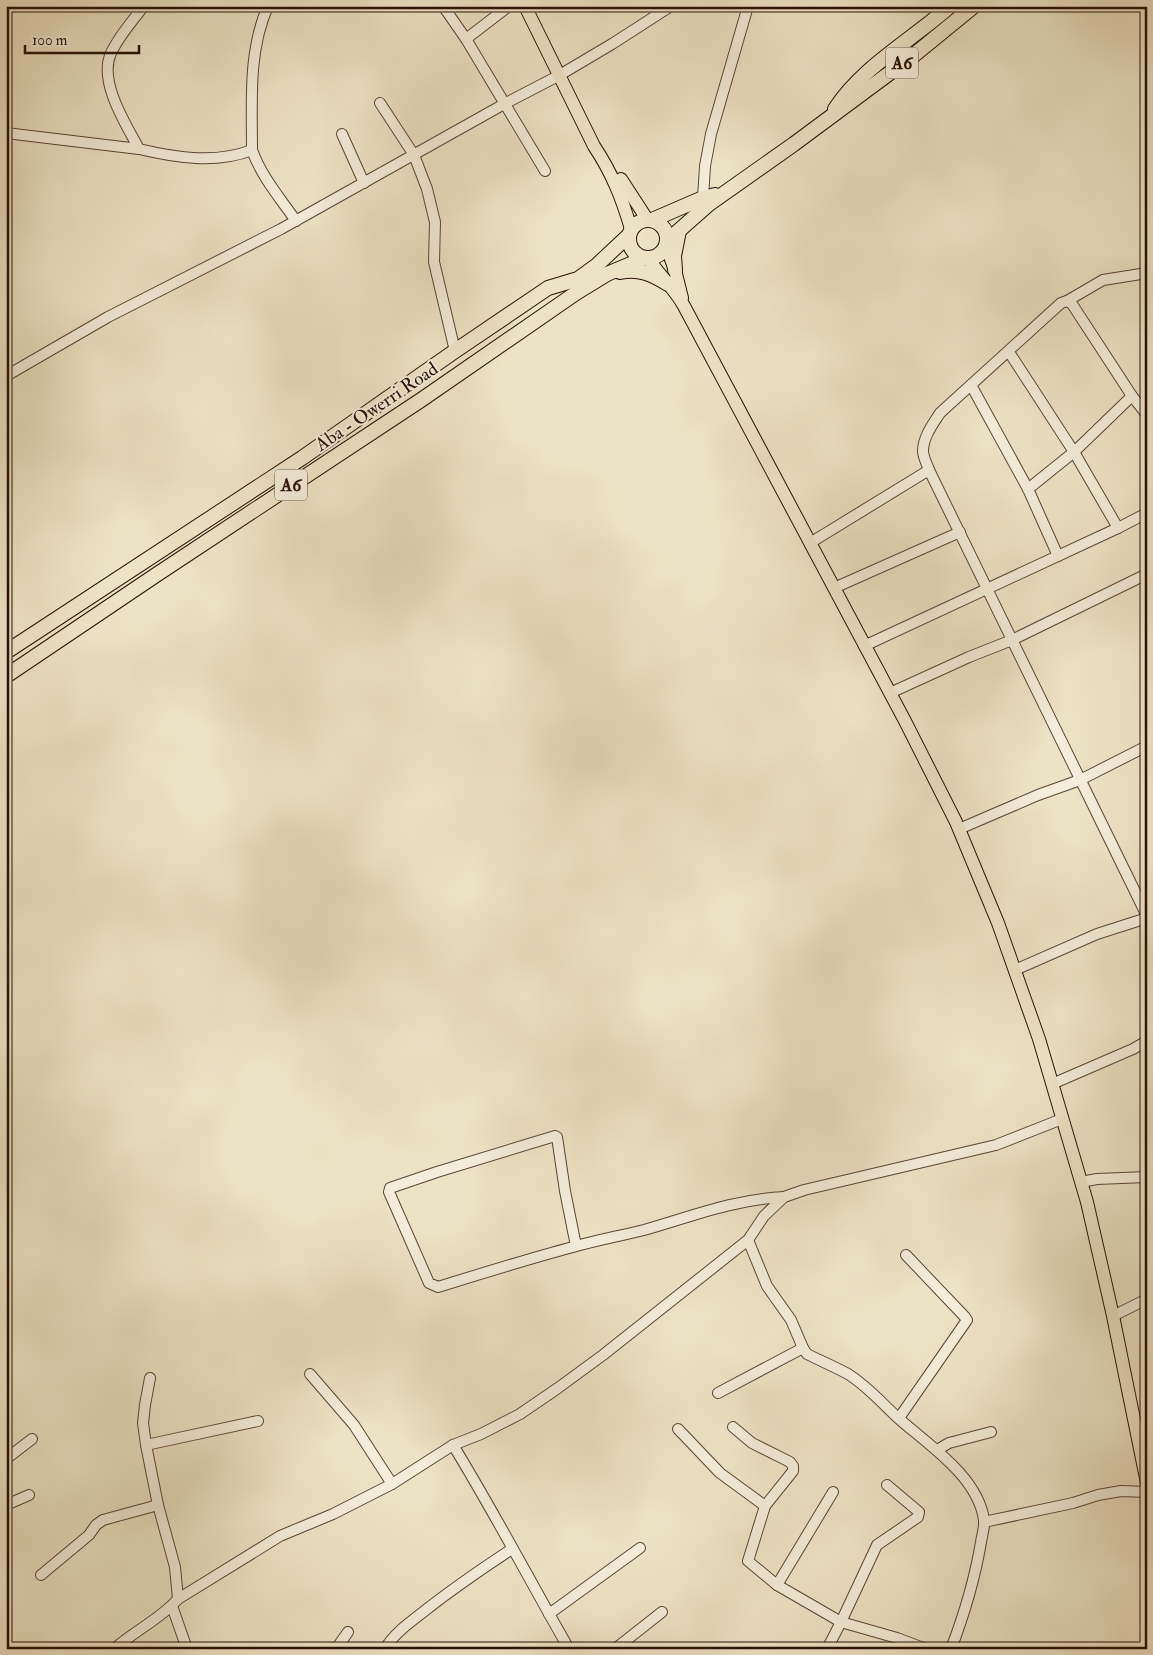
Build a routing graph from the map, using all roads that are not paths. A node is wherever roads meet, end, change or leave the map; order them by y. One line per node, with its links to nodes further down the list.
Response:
1 (144, 6): 18 (street)
2 (268, 6): 19 (street)
3 (443, 6): 10 (street)
4 (509, 6): 10 (street)
5 (525, 6): 11 (main road)
6 (671, 6): 11 (street)
7 (748, 6): 24 (street)
8 (950, 6): 14 (highway, Aba - Owerri Road / A6)
9 (974, 6): 14 (highway, Aba - Owerri Road / A6)
10 (466, 39): 13 (street)
11 (558, 76): 13 (street); 17 (main road)
12 (380, 103): 20 (street)
13 (506, 103): 20 (street); 21 (street)
14 (829, 118): 23 (highway, Aba - Owerri Road / A6)
15 (6, 134): 18 (street)
16 (342, 134): 22 (street)
17 (594, 146): 25 (main road); 28 (main road)
18 (139, 149): 19 (street)
19 (252, 150): 26 (street)
20 (414, 155): 22 (street); 37 (street)
21 (545, 170)
22 (364, 183): 26 (street)
23 (727, 190): 24 (highway, Aba - Owerri Road / A6); 27 (highway, Aba - Owerri Road / A6)
24 (703, 198): 25 (highway, Aba - Owerri Road / A6)
25 (650, 220): 28 (highway, Aba - Owerri Road / A6); 29 (highway)
26 (296, 221): 39 (street)
27 (679, 231): 29 (highway, Aba - Owerri Road / A6); 31 (highway)
28 (630, 232): 30 (highway); 37 (highway, Aba - Owerri Road / A6)
29 (666, 243): 30 (highway, Aba - Owerri Road / A6); 31 (main road)
30 (647, 258): 33 (highway, Aba - Owerri Road / A6); 34 (main road)
31 (675, 270): 36 (main road)
32 (1147, 273): 35 (street)
33 (607, 274): 34 (highway); 53 (highway, Aba - Owerri Road / A6)
34 (668, 284): 36 (main road)
35 (1067, 301): 38 (street); 41 (street)
36 (684, 306): 49 (main road)
37 (455, 351): 51 (highway, Aba - Owerri Road / A6)
38 (1009, 352): 40 (street); 43 (street)
39 (6, 376)
40 (971, 385): 44 (street); 45 (street)
41 (1132, 396): 42 (street); 43 (street)
42 (1147, 415)
43 (1074, 452): 45 (street); 47 (street)
44 (929, 470): 48 (street); 49 (street)
45 (1028, 489): 50 (street)
46 (1147, 513): 47 (street)
47 (1118, 528): 50 (street)
48 (960, 532): 54 (street); 55 (street)
49 (810, 543): 54 (main road)
50 (1058, 556): 55 (street)
51 (148, 560): 53 (highway); 58 (highway, Aba - Owerri Road / A6)
52 (1147, 574): 56 (street)
53 (156, 575): 59 (highway, Aba - Owerri Road / A6)
54 (834, 588): 57 (main road)
55 (988, 589): 56 (street); 57 (street)
56 (1012, 640): 60 (street); 62 (street)
57 (864, 646): 60 (main road)
58 (6, 652)
59 (6, 676)
60 (890, 693): 63 (main road)
61 (1147, 746): 62 (street)
62 (1080, 780): 63 (street); 64 (street)
63 (959, 829): 65 (main road)
64 (1147, 917): 65 (street)
65 (1015, 970): 67 (main road)
66 (1147, 1041): 67 (street)
67 (1052, 1084): 68 (main road)
68 (1062, 1119): 70 (main road); 71 (street)
69 (1147, 1177): 70 (street)
70 (1081, 1182): 76 (main road)
71 (784, 1197): 72 (street); 73 (street)
72 (748, 1240): 77 (street); 88 (street)
73 (576, 1246): 73 (street)
74 (906, 1255): 81 (street)
75 (1147, 1299): 76 (street)
76 (1113, 1316): 90 (main road)
77 (803, 1348): 80 (street); 81 (street)
78 (310, 1374): 93 (street)
79 (150, 1378): 87 (street)
80 (718, 1393)
81 (899, 1418): 89 (street)
82 (258, 1421): 87 (street)
83 (733, 1427): 100 (street)
84 (678, 1429): 100 (street)
85 (991, 1432): 89 (street)
86 (32, 1439): 91 (street)
87 (146, 1445): 99 (street)
88 (453, 1445): 93 (street); 103 (street)
89 (937, 1450): 101 (street)
90 (1143, 1450): 92 (main road)
91 (6, 1459)
92 (1147, 1483)
93 (392, 1484): 106 (street)
94 (886, 1485): 109 (street)
95 (833, 1492): 105 (street)
96 (1147, 1492): 101 (street)
97 (29, 1495): 98 (street)
98 (6, 1505)
99 (158, 1505): 104 (street); 106 (street)
100 (765, 1506): 105 (street)
101 (984, 1522): 119 (street)
102 (640, 1548): 108 (street)
103 (512, 1549): 108 (street); 114 (street)
104 (41, 1575)
105 (777, 1585): 109 (street)
106 (175, 1603): 111 (street); 112 (street)
107 (662, 1612): 116 (street)
108 (549, 1614): 115 (street)
109 (841, 1622): 117 (street); 118 (street)
110 (348, 1632): 113 (street)
111 (114, 1649)
112 (187, 1649)
113 (336, 1649)
114 (385, 1649)
115 (569, 1649)
116 (615, 1649)
117 (827, 1649)
118 (926, 1649)
119 (951, 1649)

